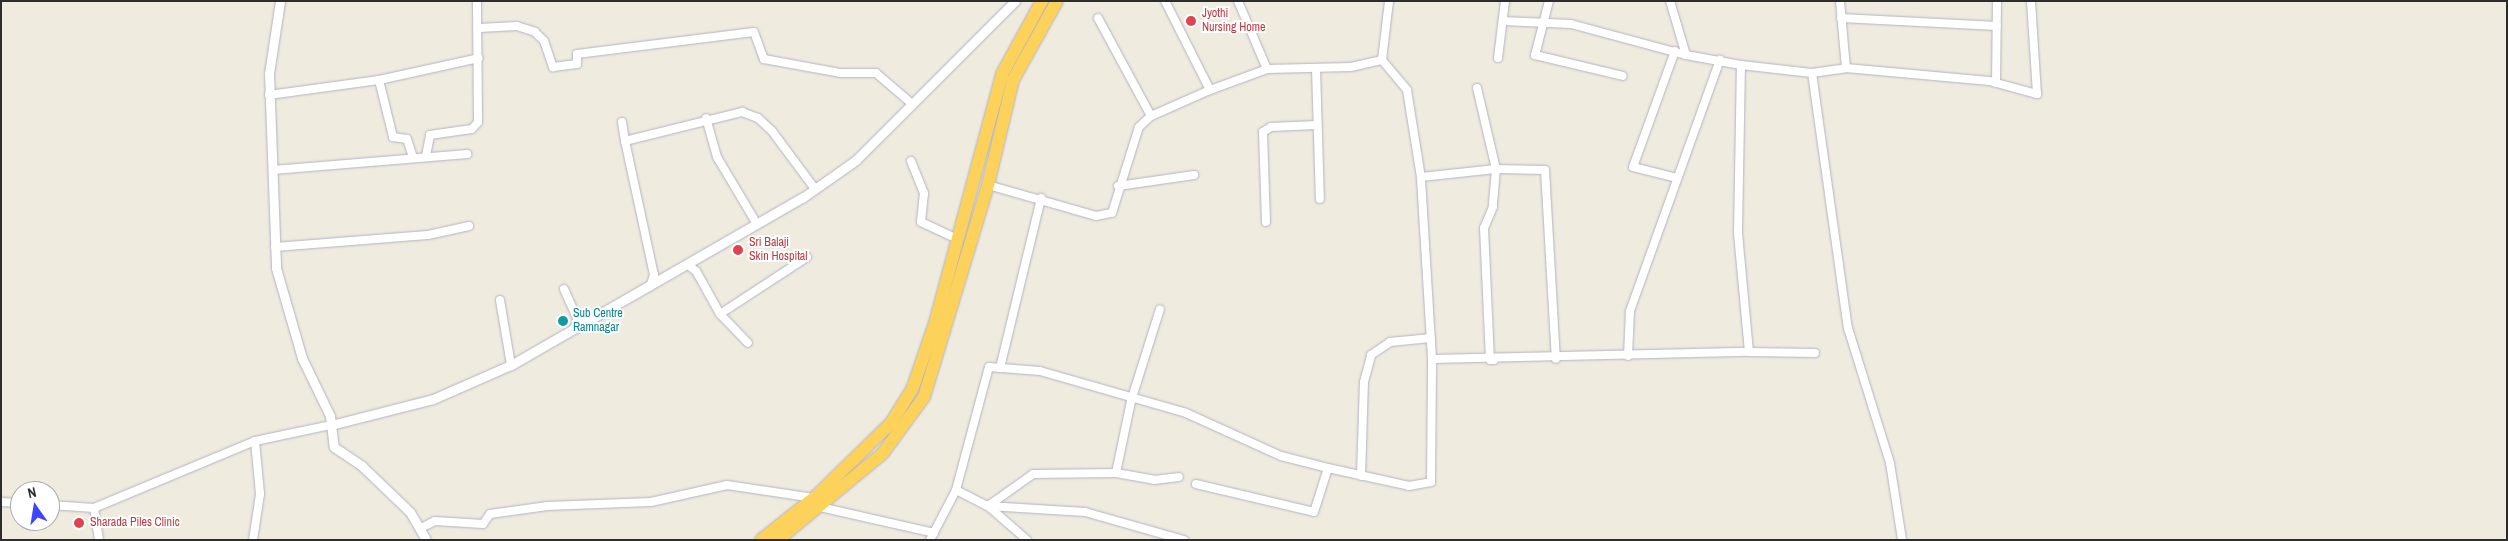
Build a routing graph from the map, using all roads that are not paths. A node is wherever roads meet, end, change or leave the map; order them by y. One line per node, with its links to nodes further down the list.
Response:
1 (280, 1): 37 (street)
2 (477, 1): 20 (street)
3 (1015, 1): 38 (street)
4 (1042, 1): 61 (highway)
5 (1057, 1): 53 (highway)
6 (1165, 1): 36 (street)
7 (1238, 1): 30 (street)
8 (1389, 1): 25 (street)
9 (1505, 1): 18 (street)
10 (1549, 1): 17 (street)
11 (1670, 1): 22 (street)
12 (1840, 1): 16 (street)
13 (1997, 1): 19 (street)
14 (2031, 1): 34 (street)
15 (1098, 18): 39 (street)
16 (1841, 18): 19 (street); 29 (street)
17 (1546, 20): 18 (street); 21 (street); 32 (street)
18 (1503, 21): 24 (street)
19 (1997, 26): 34 (street)
20 (479, 28): 23 (street); 38 (street)
21 (1675, 51): 22 (street); 52 (street)
22 (1686, 55): 26 (street)
23 (479, 58): 33 (street); 45 (street)
24 (1498, 58)
25 (1382, 60): 28 (street); 51 (street)
26 (1720, 60): 27 (street); 52 (street)
27 (1741, 65): 31 (street); 73 (street)
28 (1316, 68): 30 (street); 42 (street)
29 (1846, 68): 31 (street); 34 (street)
30 (1266, 69): 36 (street)
31 (1812, 73): 103 (street)
32 (1623, 76)
33 (379, 80): 37 (street); 46 (street)
34 (1996, 83)
35 (1477, 88): 48 (street)
36 (1210, 90): 39 (street)
37 (269, 95): 49 (street)
38 (910, 102): 55 (street)
39 (1151, 116): 54 (street)
40 (706, 118): 43 (street); 55 (street); 59 (street)
41 (622, 122): 43 (street)
42 (1316, 125): 57 (street); 58 (street)
43 (625, 141): 65 (street)
44 (467, 154): 45 (street)
45 (426, 156): 46 (street)
46 (413, 157): 49 (street)
47 (911, 161): 61 (street)
48 (1496, 169): 51 (street); 77 (street); 78 (street)
49 (273, 170): 62 (street)
50 (1194, 175): 54 (street)
51 (1421, 177): 71 (street)
52 (1677, 178): 75 (street)
53 (988, 185): 56 (street); 90 (highway)
54 (1118, 186): 56 (street)
55 (815, 189): 59 (street)
56 (1041, 198): 80 (street)
57 (1320, 199)
58 (1266, 222)
59 (757, 224): 64 (street)
60 (469, 226): 62 (street)
61 (956, 238): 90 (highway)
62 (274, 247): 82 (street)
63 (807, 257): 69 (street)
64 (688, 265): 65 (street); 69 (street)
65 (650, 287): 70 (street)
66 (564, 289): 70 (street)
67 (500, 300): 79 (street)
68 (1160, 309): 81 (street)
69 (720, 314): 72 (street)
70 (573, 330): 79 (street)
71 (1431, 338): 76 (street); 86 (street)
72 (748, 343)
73 (1749, 352): 74 (street); 75 (street)
74 (1815, 353)
75 (1628, 356): 77 (street)
76 (1432, 359): 78 (street); 86 (street)
77 (1556, 359): 78 (street)
78 (1494, 360)
79 (511, 365): 82 (street)
80 (1000, 368): 81 (street); 89 (street)
81 (1136, 398): 84 (street); 85 (street)
82 (331, 425): 83 (street); 94 (street)
83 (256, 440): 93 (street); 97 (street)
84 (1328, 468): 86 (street); 88 (street)
85 (1116, 473): 87 (street); 92 (street)
86 (1360, 476)
87 (1179, 478)
88 (1196, 484)
89 (956, 490): 92 (street); 95 (street)
90 (817, 502): 94 (street); 95 (street); 99 (highway); 100 (highway)
91 (60, 506): 93 (street)
92 (988, 506): 101 (street); 102 (street)
93 (94, 508): 96 (street)
94 (422, 527): 98 (street)
95 (932, 536)
96 (99, 540)
97 (253, 540)
98 (426, 540)
99 (761, 540)
100 (778, 540)
101 (1027, 540)
102 (1184, 540)
103 (1902, 540)

